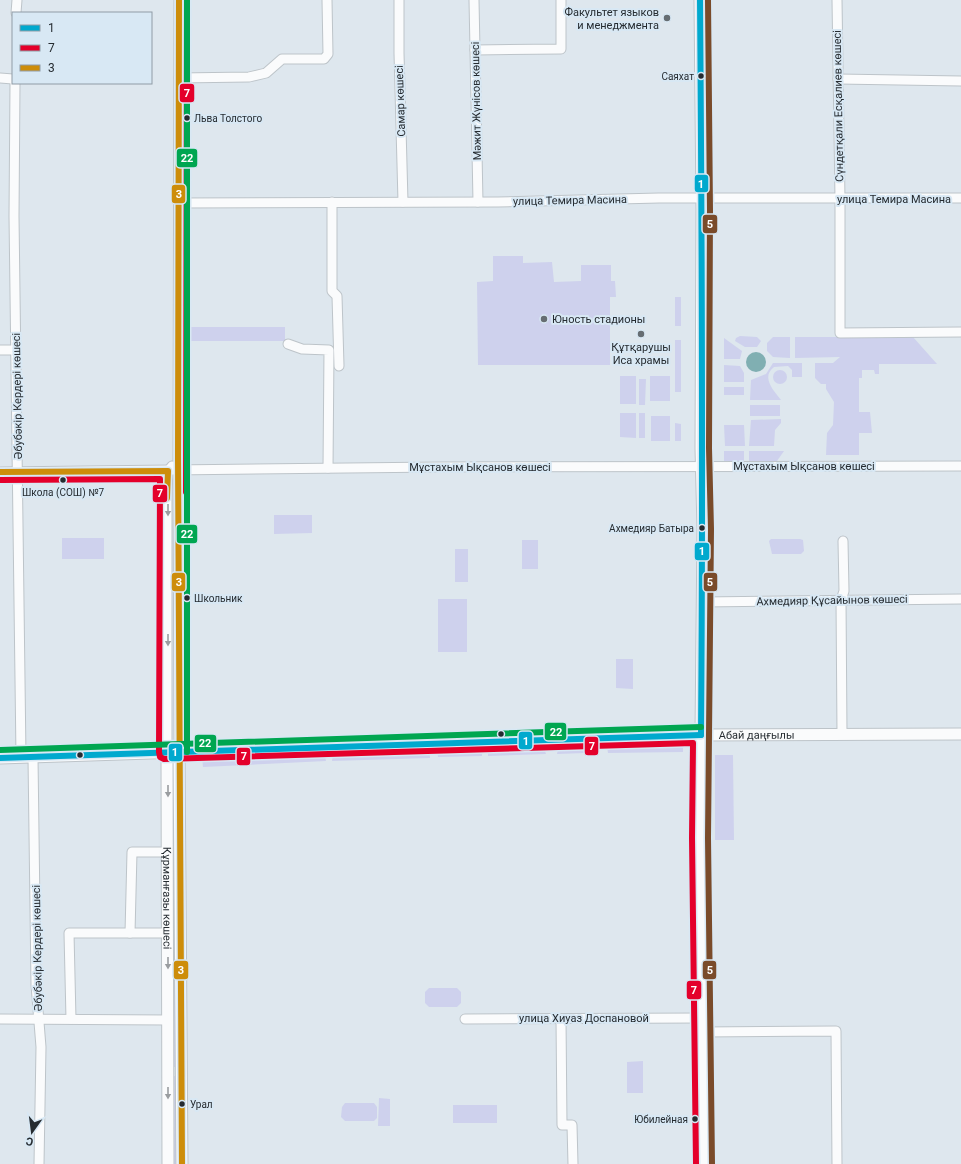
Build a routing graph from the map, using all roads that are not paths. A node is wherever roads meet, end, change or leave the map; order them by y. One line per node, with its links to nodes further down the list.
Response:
1 (17, 0): 9 (street)
2 (179, 0): 12 (street, Құрманғазы көшесі)
3 (327, 0): 12 (street)
4 (400, 0): 21 (street, Самар көшесі)
5 (474, 0): 10 (street, Мәжит Жүнісов көшесі)
6 (561, 0): 10 (street)
7 (700, 0): 18 (main road)
8 (838, 0): 14 (street, Сүндетқали Есқалиев көшесі)
9 (16, 12)
10 (475, 50): 22 (street, Мәжит Жүнісов көшесі)
11 (0, 78): 13 (street)
12 (179, 78): 23 (street, Құрманғазы көшесі)
13 (12, 79)
14 (838, 79): 15 (street); 19 (street, Сүндетқали Есқалиев көшесі)
15 (961, 81)
16 (15, 84): 27 (street, Әбубәкір Кердері көшесі)
17 (961, 198): 19 (street, улица Темира Масина)
18 (701, 199): 19 (street, улица Темира Масина); 22 (street, улица Темира Масина); 30 (main road)
19 (840, 199): 24 (street, Сүндетқали Есқалиев көшесі)
20 (332, 202): 21 (street, улица Темира Масина); 23 (street, улица Темира Масина); 28 (street)
21 (403, 202): 22 (street, улица Темира Масина)
22 (478, 202)
23 (179, 203): 29 (street, Құрманғазы көшесі)
24 (961, 332)
25 (288, 344): 32 (street)
26 (0, 350): 27 (street)
27 (16, 350): 36 (street, Әбубәкір Кердері көшесі)
28 (339, 366)
29 (178, 459): 33 (street); 34 (street, Құрманғазы көшесі)
30 (701, 466): 31 (street, Мұстахым Ықсанов көшесі); 32 (street, Мұстахым Ықсанов көшесі); 40 (main road)
31 (961, 466)
32 (328, 468): 34 (street, Мұстахым Ықсанов көшесі)
33 (168, 471): 34 (street, Мұстахым Ықсанов көшесі); 36 (street, Мұстахым Ықсанов көшесі); 44 (street, one-way to 44)
34 (178, 471): 45 (street, Құрманғазы көшесі)
35 (0, 472): 36 (street, Мұстахым Ықсанов көшесі)
36 (18, 472): 47 (street, Әбубәкір Кердері көшесі)
37 (843, 541): 39 (street)
38 (961, 599): 39 (street, Ахмедияр Құсайынов көшесі)
39 (841, 600): 40 (street, Ахмедияр Құсайынов көшесі); 41 (street)
40 (702, 602): 43 (main road)
41 (842, 734): 42 (main road, Абай даңғылы); 43 (main road, Абай даңғылы)
42 (961, 734)
43 (701, 735): 45 (main road, Абай даңғылы); 54 (main road)
44 (168, 752): 45 (main road, Абай даңғылы); 46 (main road, Абай даңғылы); 49 (main road, Құрманғазы көшесі, one-way to 49)
45 (179, 752): 52 (main road, Құрманғазы көшесі)
46 (33, 756): 47 (main road, Абай даңғылы); 53 (street, Әбубәкір Кердері көшесі)
47 (21, 757): 48 (main road, Абай даңғылы)
48 (0, 758)
49 (168, 852): 50 (street); 51 (main road, Құрманғазы көшесі)
50 (130, 933): 51 (street); 56 (street)
51 (168, 933): 52 (main road); 59 (main road, Құрманғазы көшесі, one-way to 59)
52 (181, 933): 62 (main road, Құрманғазы көшесі)
53 (39, 1018): 55 (street); 56 (street); 63 (street, Әбубәкір Кердері көшесі)
54 (702, 1018): 58 (street, улица Хиуаз Доспановой); 60 (main road)
55 (0, 1019)
56 (71, 1019): 59 (street)
57 (465, 1019): 58 (street, улица Хиуаз Доспановой)
58 (561, 1019): 66 (street)
59 (168, 1020): 61 (main road, Құрманғазы көшесі)
60 (702, 1032): 67 (main road); 68 (street)
61 (168, 1071): 62 (main road); 64 (main road, Құрманғазы көшесі, one-way to 64)
62 (182, 1072): 65 (main road, Құрманғазы көшесі)
63 (38, 1164)
64 (168, 1164)
65 (182, 1164)
66 (574, 1164)
67 (704, 1164)
68 (838, 1164)

